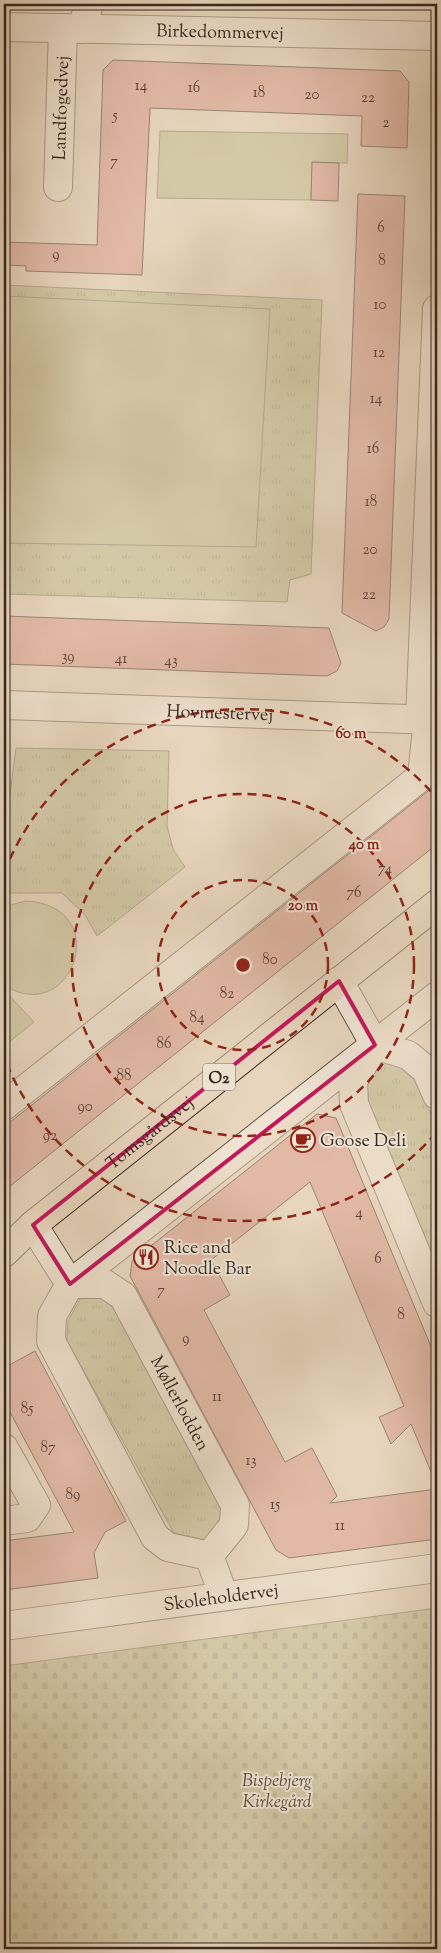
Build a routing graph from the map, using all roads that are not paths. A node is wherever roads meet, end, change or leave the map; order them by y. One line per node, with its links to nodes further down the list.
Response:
1 (21, 19): 2 (street, Birkedommervej)
2 (78, 20): 3 (street, Birkedommervej); 4 (street, Landfogedvej)
3 (437, 36)
4 (58, 187)
5 (437, 309): 7 (street)
6 (4, 705): 7 (street, Hovmestervej)
7 (428, 719): 13 (street)
8 (437, 904): 9 (main road, Tomsgårdsvej / O2)
9 (339, 981): 11 (street); 14 (main road, Tomsgårdsvej / O2)
10 (437, 996): 11 (street)
11 (375, 1045): 12 (street); 16 (street); 17 (street)
12 (437, 1095)
13 (4, 1106)
14 (33, 1225): 15 (main road, Tomsgårdsvej / O2); 16 (street)
15 (4, 1253)
16 (70, 1284): 20 (street); 20 (street, Møllerlodden)
17 (437, 1303)
18 (4, 1448): 19 (street)
19 (4, 1521)
20 (209, 1556): 22 (street)
21 (437, 1568): 22 (street, Skoleholdervej)
22 (224, 1596): 23 (street, Skoleholdervej)
23 (4, 1626)

